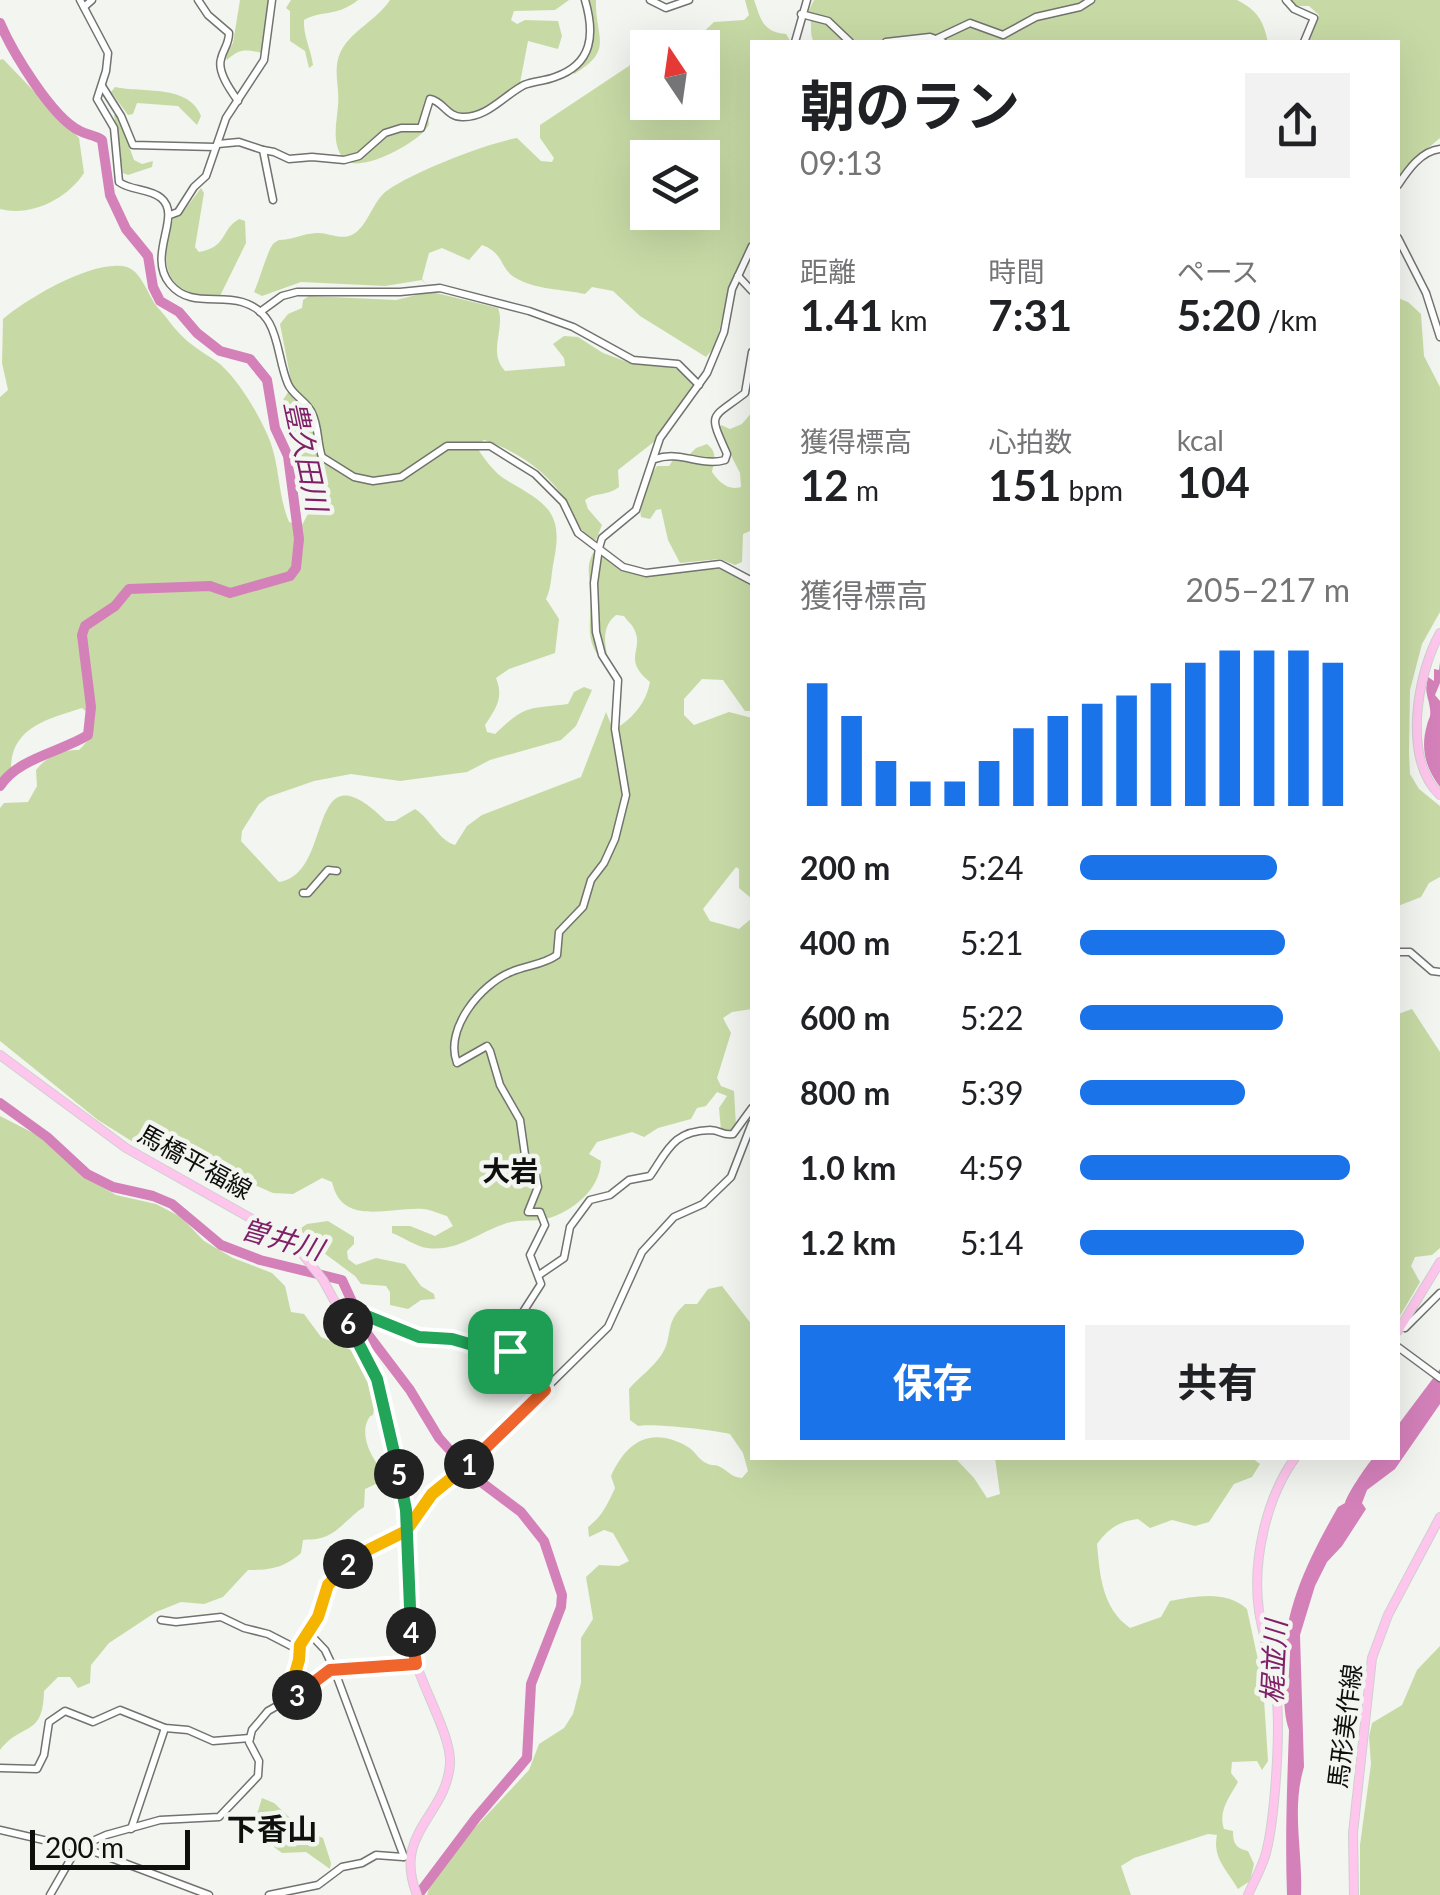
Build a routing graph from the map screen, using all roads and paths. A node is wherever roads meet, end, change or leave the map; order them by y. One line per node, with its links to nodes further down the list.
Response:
1 (92, 0): 10 (street)
2 (198, 0): 17 (street)
3 (272, 0): 17 (street)
4 (584, 0): 20 (street)
5 (650, 0): 6 (street)
6 (690, 0)
7 (807, 0): 11 (street)
8 (1090, 0): 14 (street)
9 (1286, 0): 15 (street)
10 (82, 3): 16 (street)
11 (801, 14): 12 (street); 13 (street)
12 (795, 40)
13 (848, 40)
14 (942, 40)
15 (1305, 40)
16 (101, 85): 18 (street); 23 (street)
17 (238, 101): 18 (street)
18 (217, 146): 20 (street); 23 (street)
19 (1440, 149): 21 (street)
20 (262, 150): 22 (street)
21 (1400, 183)
22 (273, 200)
23 (170, 214): 28 (street)
24 (1400, 242): 29 (street)
25 (750, 250): 26 (street)
26 (738, 276): 27 (street); 31 (street)
27 (750, 289)
28 (260, 312): 31 (street); 33 (street)
29 (1440, 337)
30 (750, 364): 32 (street)
31 (699, 385): 32 (street)
32 (654, 459): 33 (street)
33 (599, 548): 34 (street); 45 (street)
34 (750, 580)
35 (1440, 633): 36 (main road)
36 (1440, 796)
37 (336, 870): 38 (street)
38 (303, 893)
39 (1400, 952): 40 (street)
40 (1440, 972)
41 (0, 1055): 47 (main road, 馬橋平福線)
42 (750, 1111): 45 (street)
43 (750, 1128): 53 (street)
44 (1440, 1262): 48 (main road)
45 (539, 1275): 51 (street)
46 (1440, 1293): 49 (street)
47 (356, 1320): 51 (street); 56 (main road, 馬橋平福線)
48 (1400, 1326)
49 (1400, 1328)
50 (1400, 1348): 52 (street)
51 (510, 1351): 53 (street)
52 (1440, 1378)
53 (545, 1390): 56 (street)
54 (1294, 1460): 74 (main road)
55 (1440, 1517): 75 (main road, 馬形美作線)
56 (406, 1531): 58 (street); 60 (main road, 馬橋平福線)
57 (161, 1620): 59 (street)
58 (308, 1632): 59 (street); 61 (street)
59 (299, 1650): 62 (street)
60 (416, 1664): 61 (street); 69 (main road, 馬橋平福線)
61 (334, 1669): 62 (street); 69 (street)
62 (290, 1698): 64 (street)
63 (165, 1728): 64 (street); 65 (street); 66 (street)
64 (250, 1738): 66 (street)
65 (0, 1768)
66 (131, 1829): 68 (street)
67 (0, 1830): 68 (street)
68 (77, 1848): 71 (street); 72 (street)
69 (406, 1858): 70 (main road); 73 (street)
70 (416, 1893)
71 (50, 1895)
72 (209, 1895)
73 (269, 1895)
74 (1248, 1895)
75 (1354, 1895)

